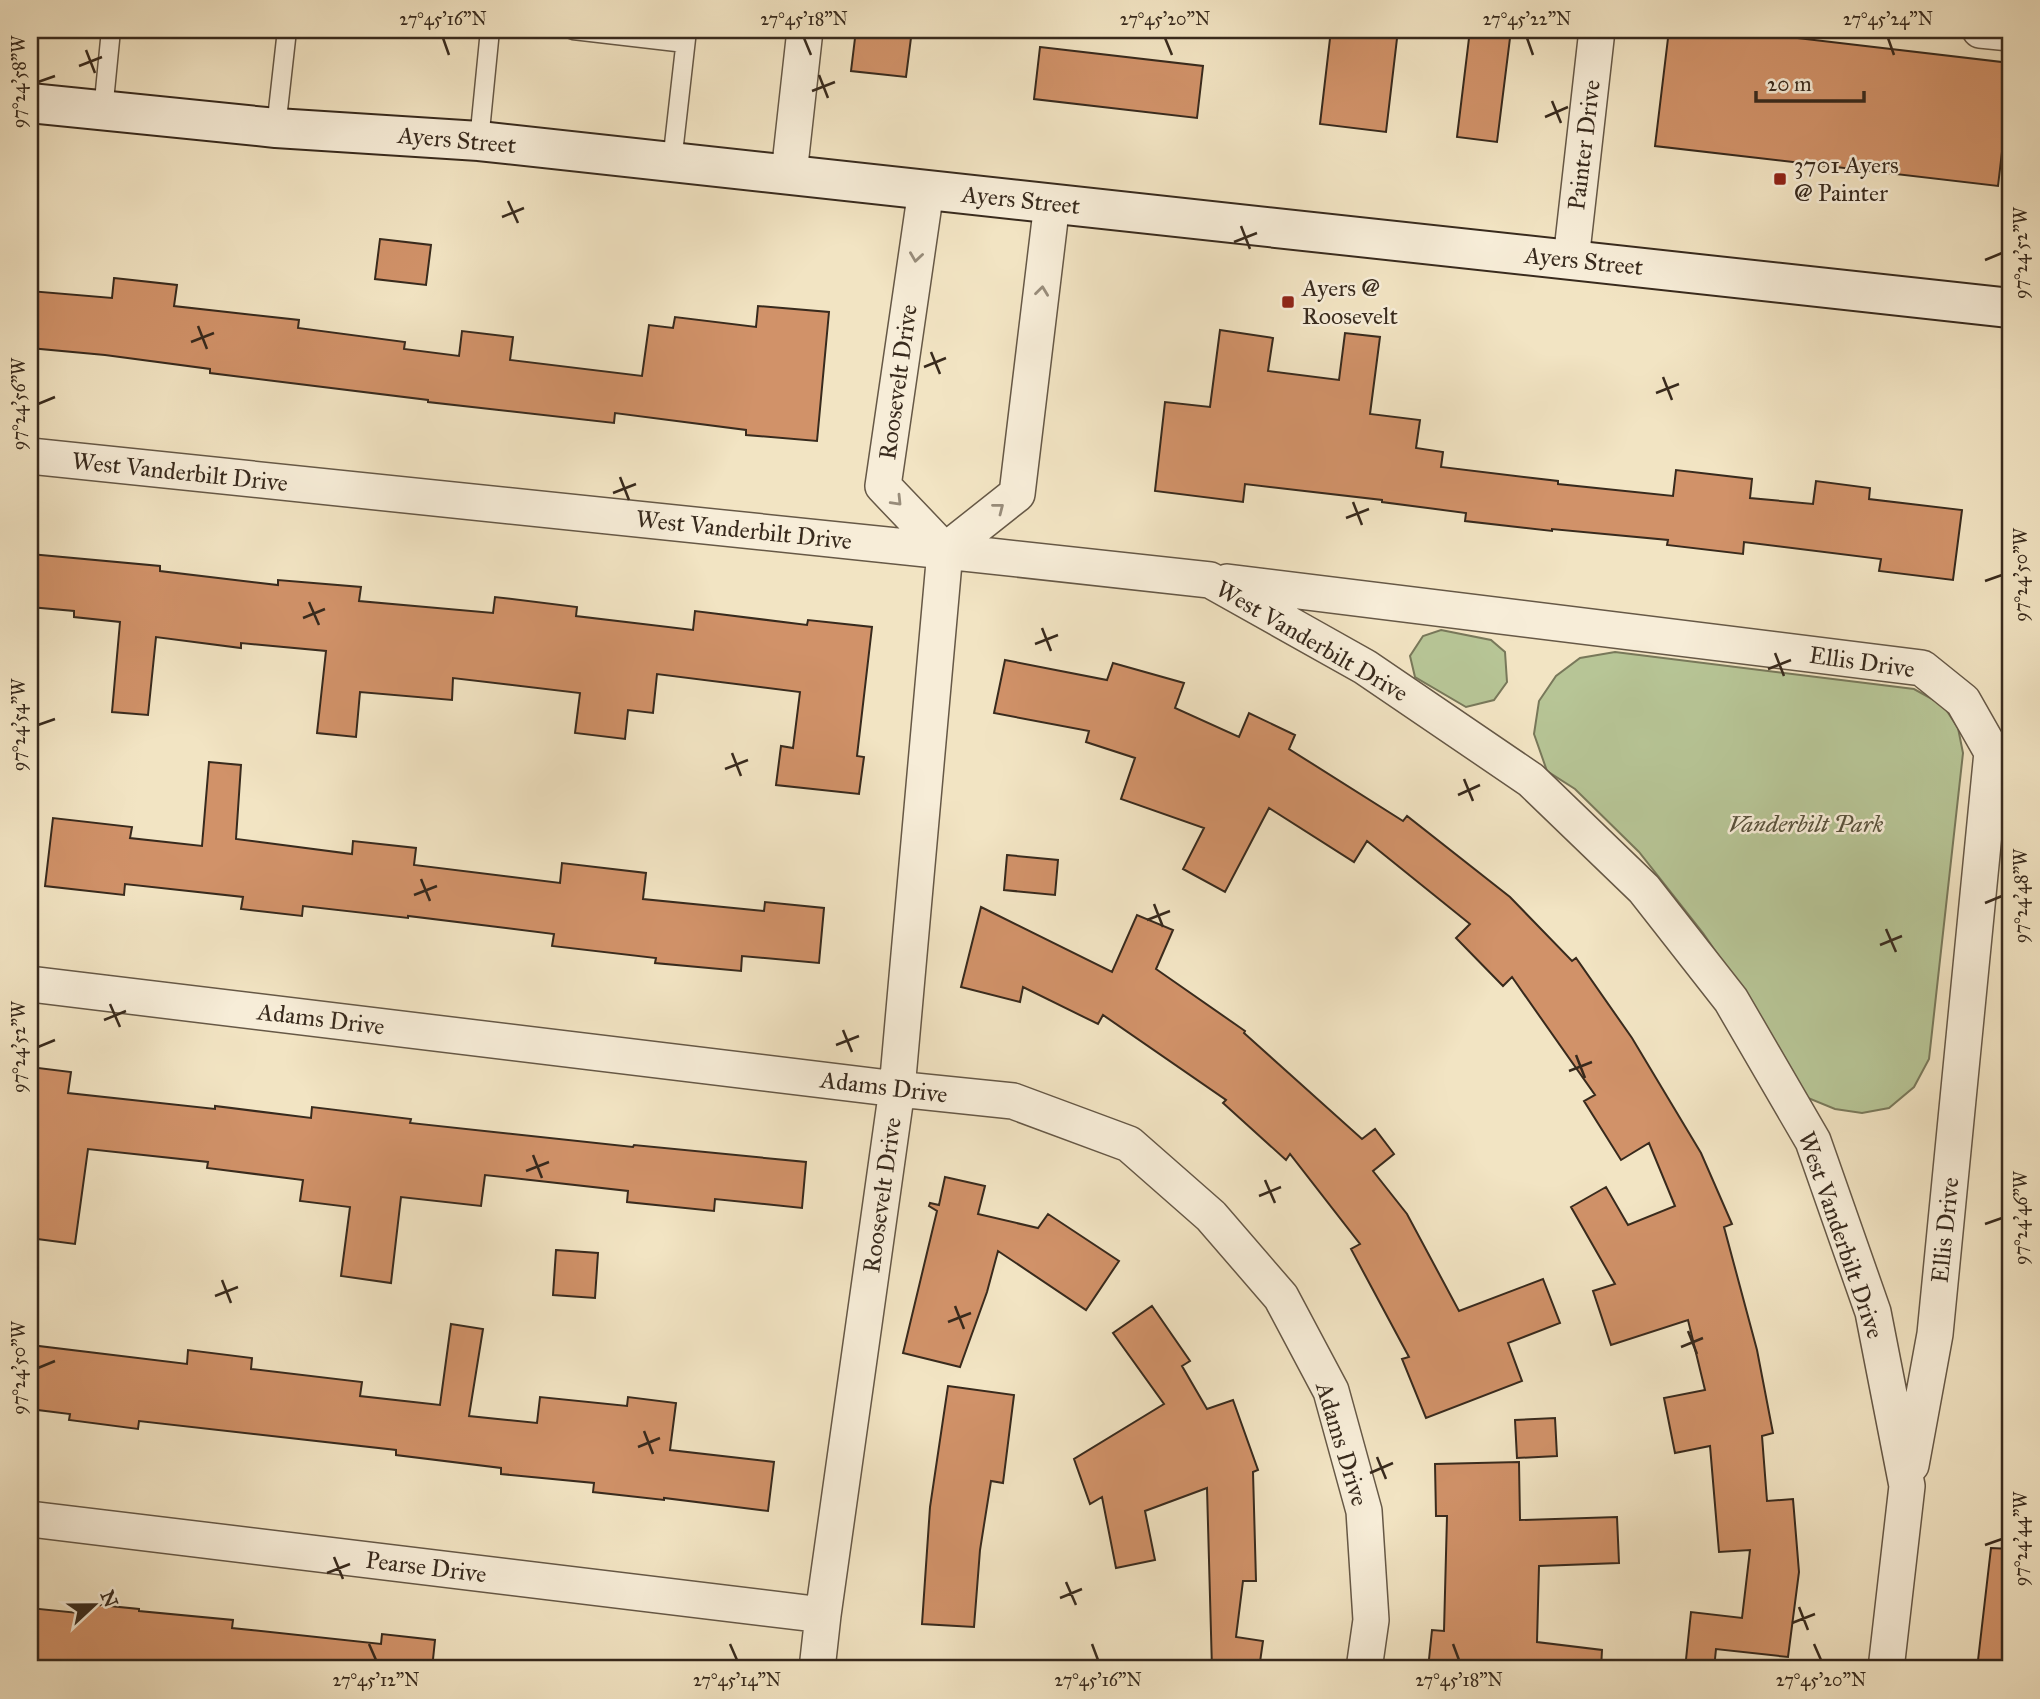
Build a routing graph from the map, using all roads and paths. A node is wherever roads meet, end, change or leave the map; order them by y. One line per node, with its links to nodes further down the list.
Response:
1 (111, 30): 11 (lane)
2 (287, 30): 12 (lane)
3 (490, 30): 13 (lane)
4 (573, 30): 9 (lane)
5 (805, 30): 15 (street)
6 (1597, 30): 18 (street, Painter Drive)
7 (1980, 30): 8 (street)
8 (2010, 33)
9 (686, 36): 14 (lane)
10 (30, 103): 11 (main road, Ayers Street)
11 (103, 111): 12 (main road, Ayers Street)
12 (276, 128): 13 (main road, Ayers Street)
13 (479, 141): 14 (main road, Ayers Street)
14 (673, 162): 15 (main road, Ayers Street)
15 (789, 174): 16 (main road, Ayers Street)
16 (926, 190): 17 (main road, Ayers Street); 21 (street, Roosevelt Drive, one-way to 21)
17 (1052, 203): 18 (main road, Ayers Street); 21 (street, one-way to 17)
18 (1571, 260): 19 (main road, Ayers Street)
19 (2010, 308)
20 (30, 456): 21 (street, West Vanderbilt Drive)
21 (945, 551): 22 (street, West Vanderbilt Drive); 24 (street, Roosevelt Drive)
22 (1210, 580): 25 (street, West Vanderbilt Drive); 25 (street, Ellis Drive)
23 (30, 984): 24 (street, Adams Drive)
24 (897, 1089): 27 (street, Roosevelt Drive); 29 (street, Adams Drive)
25 (1907, 1486): 30 (street, West Vanderbilt Drive)
26 (30, 1519): 27 (street, Pearse Drive)
27 (823, 1615): 28 (street, Roosevelt Drive)
28 (817, 1669)
29 (1364, 1669)
30 (1886, 1669)

